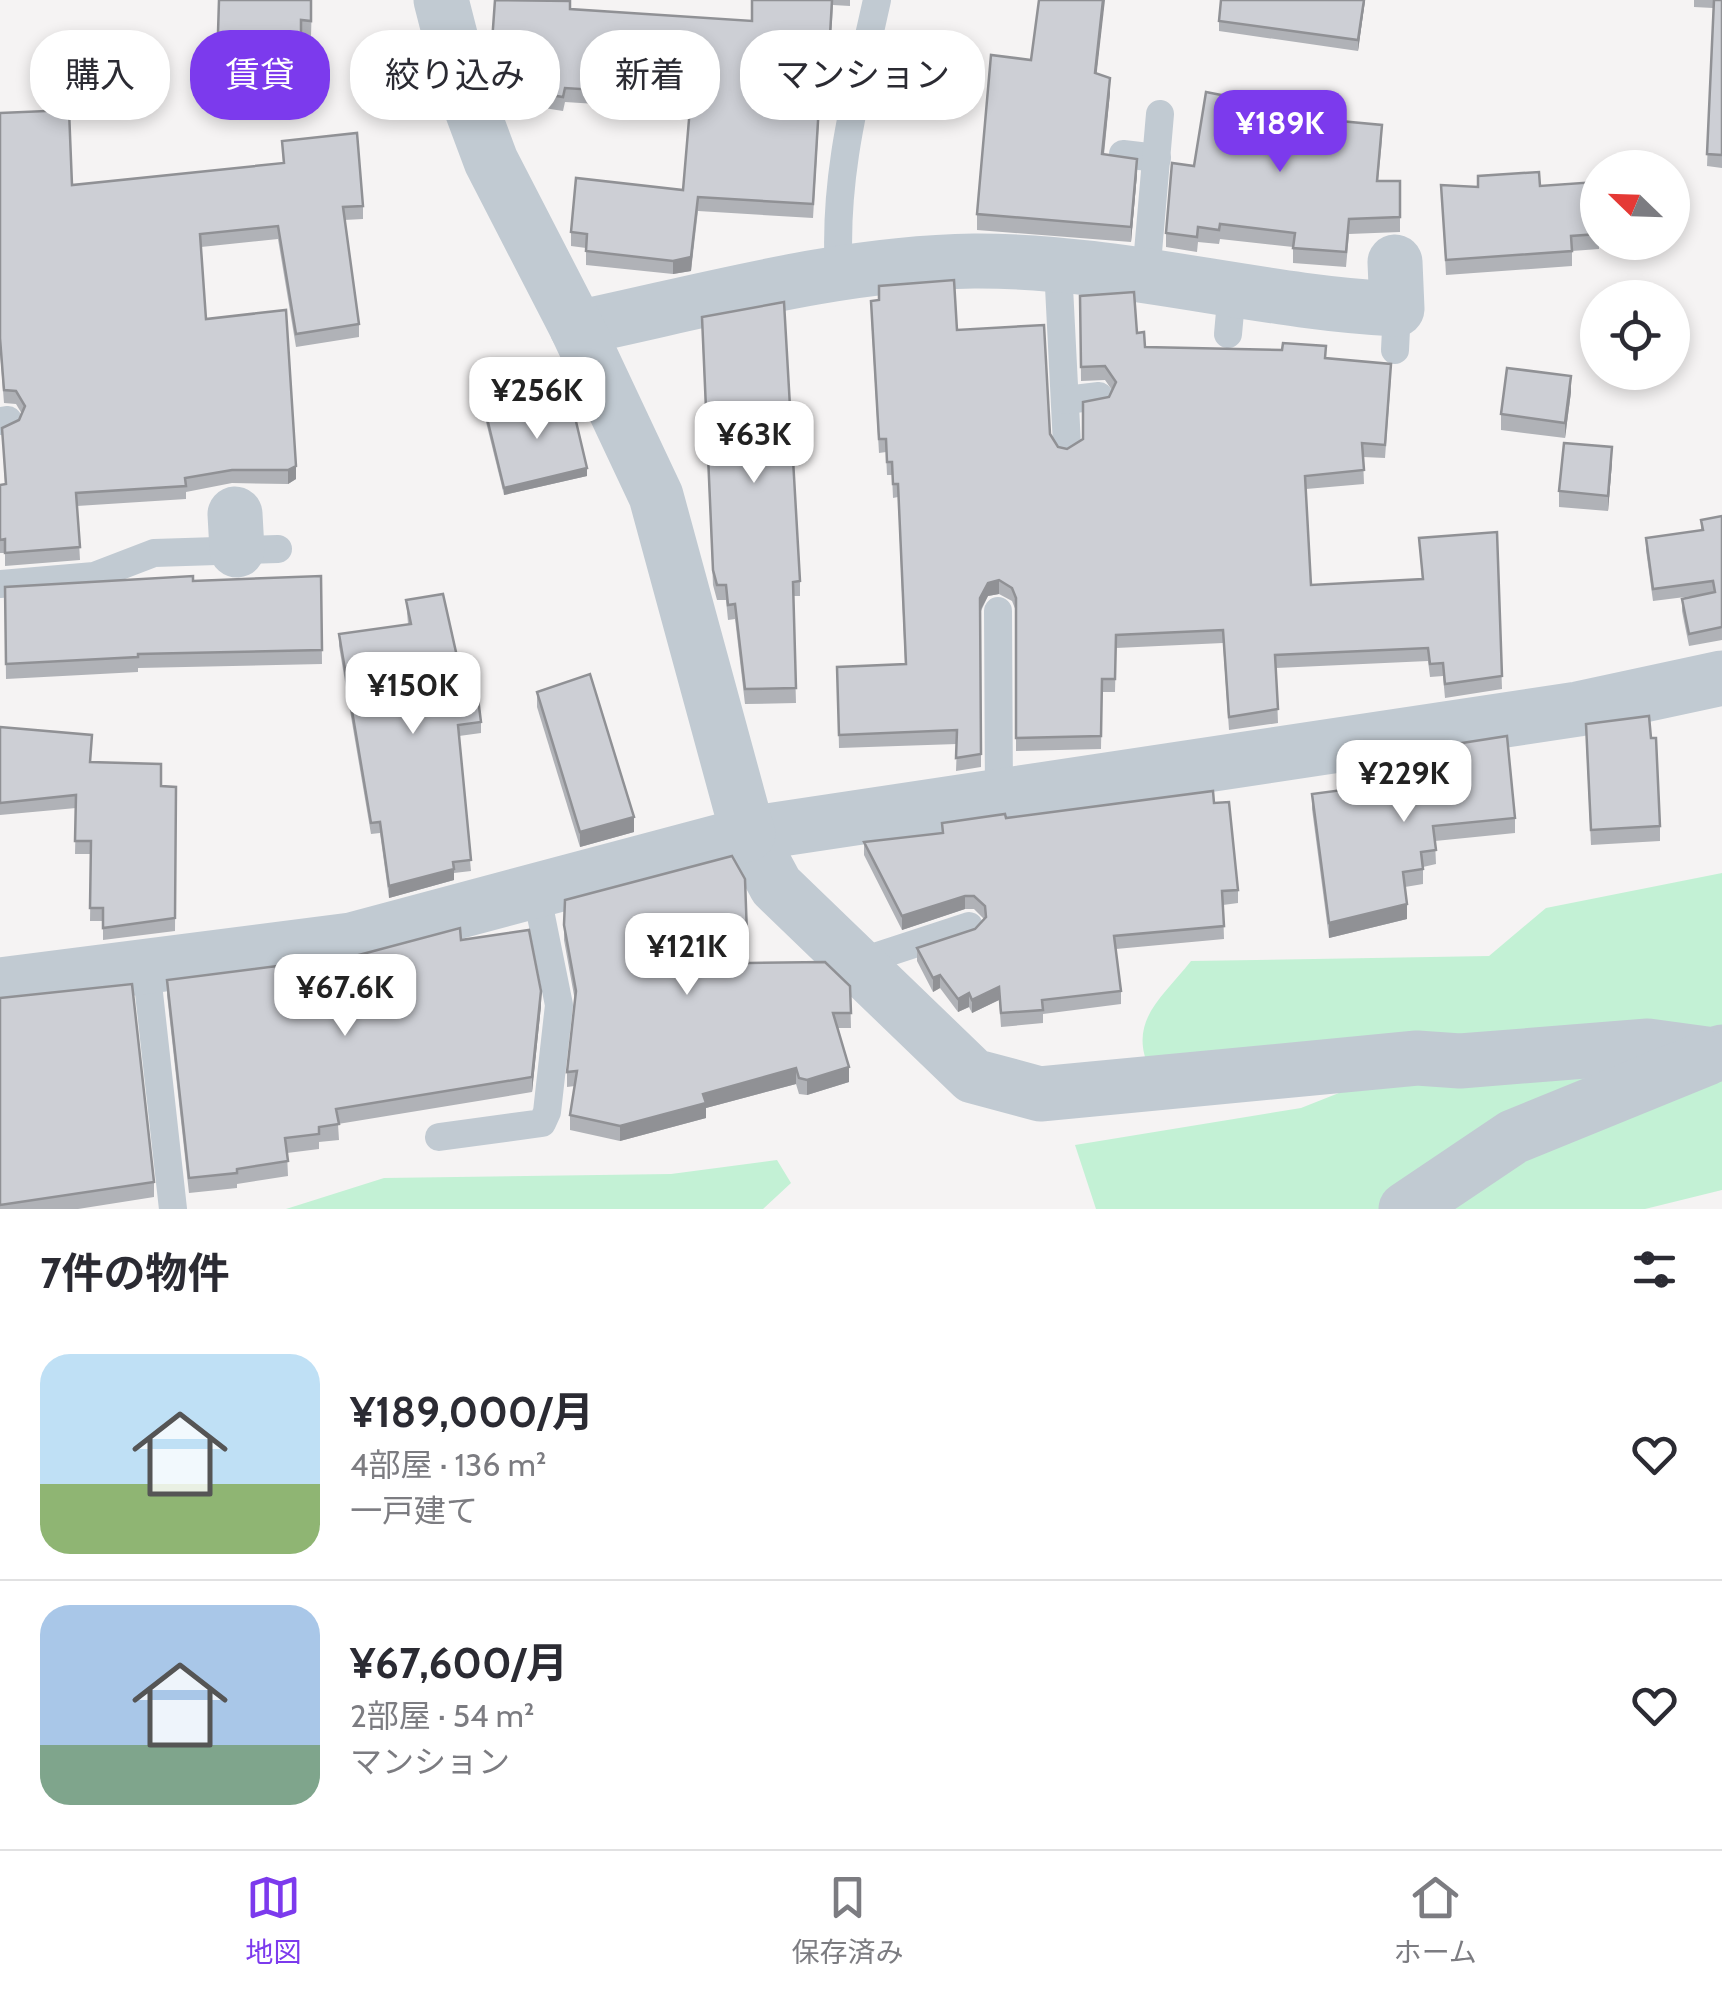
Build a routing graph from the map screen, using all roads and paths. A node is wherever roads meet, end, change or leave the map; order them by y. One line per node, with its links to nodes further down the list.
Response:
1 (441, 0): 10 (street)
2 (877, 0): 7 (lane)
3 (1160, 114): 5 (lane)
4 (1123, 154): 5 (lane)
5 (1157, 158): 8 (lane)
6 (1058, 268): 7 (street); 8 (street); 12 (lane)
7 (839, 271): 10 (street)
8 (1146, 274): 9 (street)
9 (1396, 307)
10 (578, 328): 19 (street)
11 (1099, 396): 12 (lane)
12 (1066, 400): 13 (lane)
13 (1067, 445)
14 (250, 538): 15 (lane)
15 (0, 584)
16 (998, 611): 18 (lane)
17 (1722, 678): 18 (street)
18 (999, 797): 19 (street)
19 (748, 834): 20 (street); 22 (street)
20 (536, 891): 23 (street); 26 (lane)
21 (969, 926): 22 (lane)
22 (856, 963): 25 (street)
23 (146, 966): 24 (street); 27 (lane)
24 (0, 985)
25 (1718, 1053): 28 (street)
26 (439, 1137)
27 (174, 1209)
28 (1406, 1209)

